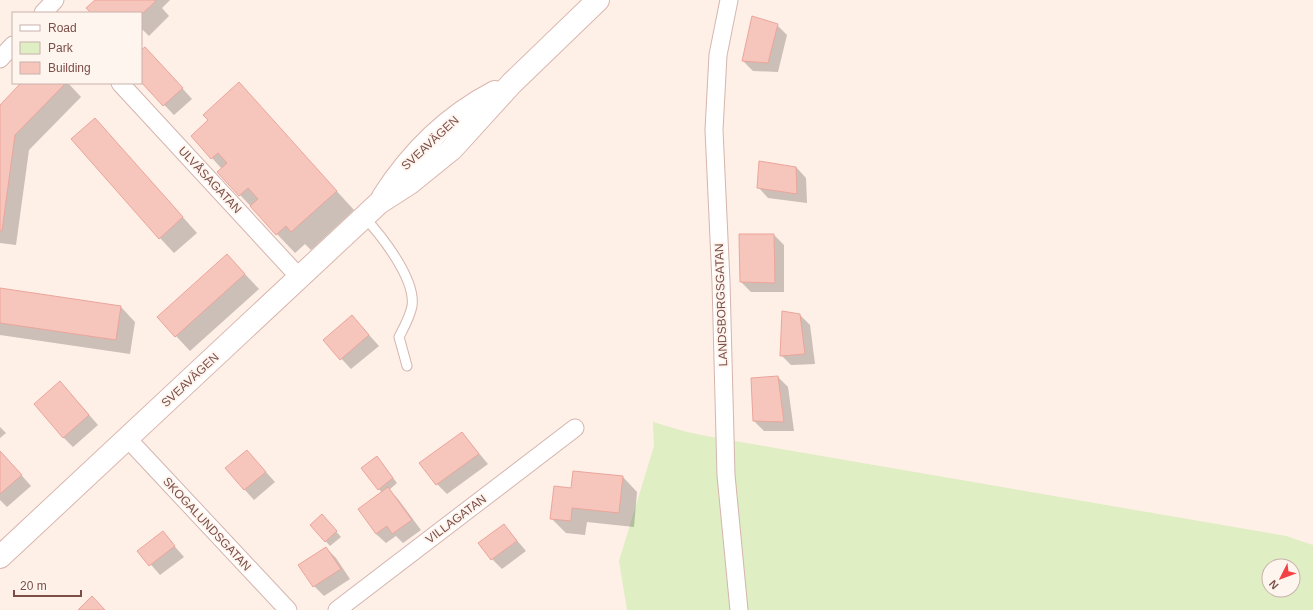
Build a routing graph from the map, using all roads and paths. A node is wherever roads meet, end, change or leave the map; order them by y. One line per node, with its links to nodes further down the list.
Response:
1 (598, 0): 6 (main road, SVEAVÄGEN)
2 (729, 0): 14 (street, LANDSBORGSGATAN)
3 (12, 46): 4 (street)
4 (0, 59)
5 (121, 84): 7 (street, ULVÅSAGATAN)
6 (371, 210): 7 (main road, SVEAVÄGEN); 8 (lane)
7 (300, 278): 10 (main road, SVEAVÄGEN)
8 (407, 366)
9 (575, 428): 13 (street, VILLAGATAN)
10 (127, 438): 11 (main road, SVEAVÄGEN); 12 (street, SKOGALUNDSGATAN)
11 (0, 557)
12 (288, 610)
13 (337, 610)
14 (739, 610)

